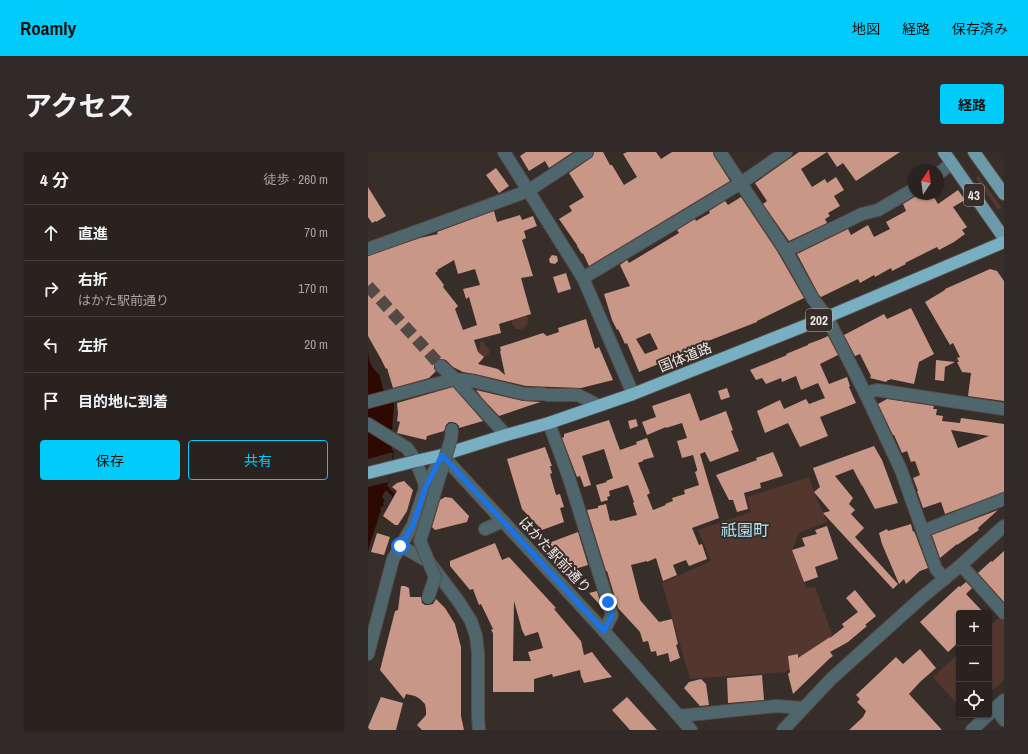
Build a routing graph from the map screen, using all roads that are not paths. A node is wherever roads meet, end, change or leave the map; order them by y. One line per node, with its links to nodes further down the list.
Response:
1 (504, 152): 10 (street)
2 (587, 152): 10 (street)
3 (720, 152): 9 (street)
4 (786, 152): 9 (street)
5 (944, 152): 7 (main road, 43)
6 (974, 152): 12 (main road, 43)
7 (952, 163): 8 (street); 13 (main road, 43)
8 (944, 169)
9 (742, 183): 16 (street); 17 (street)
10 (528, 191): 15 (street); 17 (street)
11 (908, 192): 16 (street)
12 (1004, 194)
13 (1004, 238)
14 (1004, 242): 18 (highway, 国体道路 / 202)
15 (368, 249)
16 (786, 251): 18 (street)
17 (584, 278): 22 (street)
18 (827, 317): 21 (street); 22 (highway, 国体道路 / 202)
19 (441, 366): 20 (street)
20 (455, 379): 23 (street); 24 (street); 29 (street)
21 (865, 392): 25 (street); 38 (street)
22 (633, 394): 24 (highway, 国体道路 / 202)
23 (368, 402)
24 (598, 405): 26 (highway, 国体道路 / 202)
25 (1004, 409)
26 (549, 423): 29 (highway, 国体道路 / 202); 44 (street)
27 (368, 424): 31 (street)
28 (452, 429): 42 (street, bridge)
29 (506, 435): 30 (highway, 国体道路 / 202)
30 (442, 455): 31 (highway, 国体道路 / 202); 33 (street); 35 (street, はかた駅前通り)
31 (416, 461): 32 (highway, 国体道路 / 202, bridge); 33 (street)
32 (368, 473)
33 (425, 489): 39 (street)
34 (1004, 499): 38 (street)
35 (503, 521): 37 (street); 44 (street, はかた駅前通り)
36 (1004, 526): 40 (street)
37 (485, 529)
38 (923, 531): 41 (street)
39 (400, 546): 45 (street); 50 (street)
40 (961, 565): 41 (street); 43 (street)
41 (945, 579): 46 (street)
42 (428, 598)
43 (1004, 613)
44 (604, 631): 48 (street, はかた駅前通り)
45 (368, 654)
46 (803, 708): 48 (street); 52 (street)
47 (994, 709): 49 (street); 53 (street)
48 (679, 716): 51 (street, はかた駅前通り)
49 (1004, 720)
50 (479, 730)
51 (691, 730)
52 (783, 730)
53 (972, 730)

